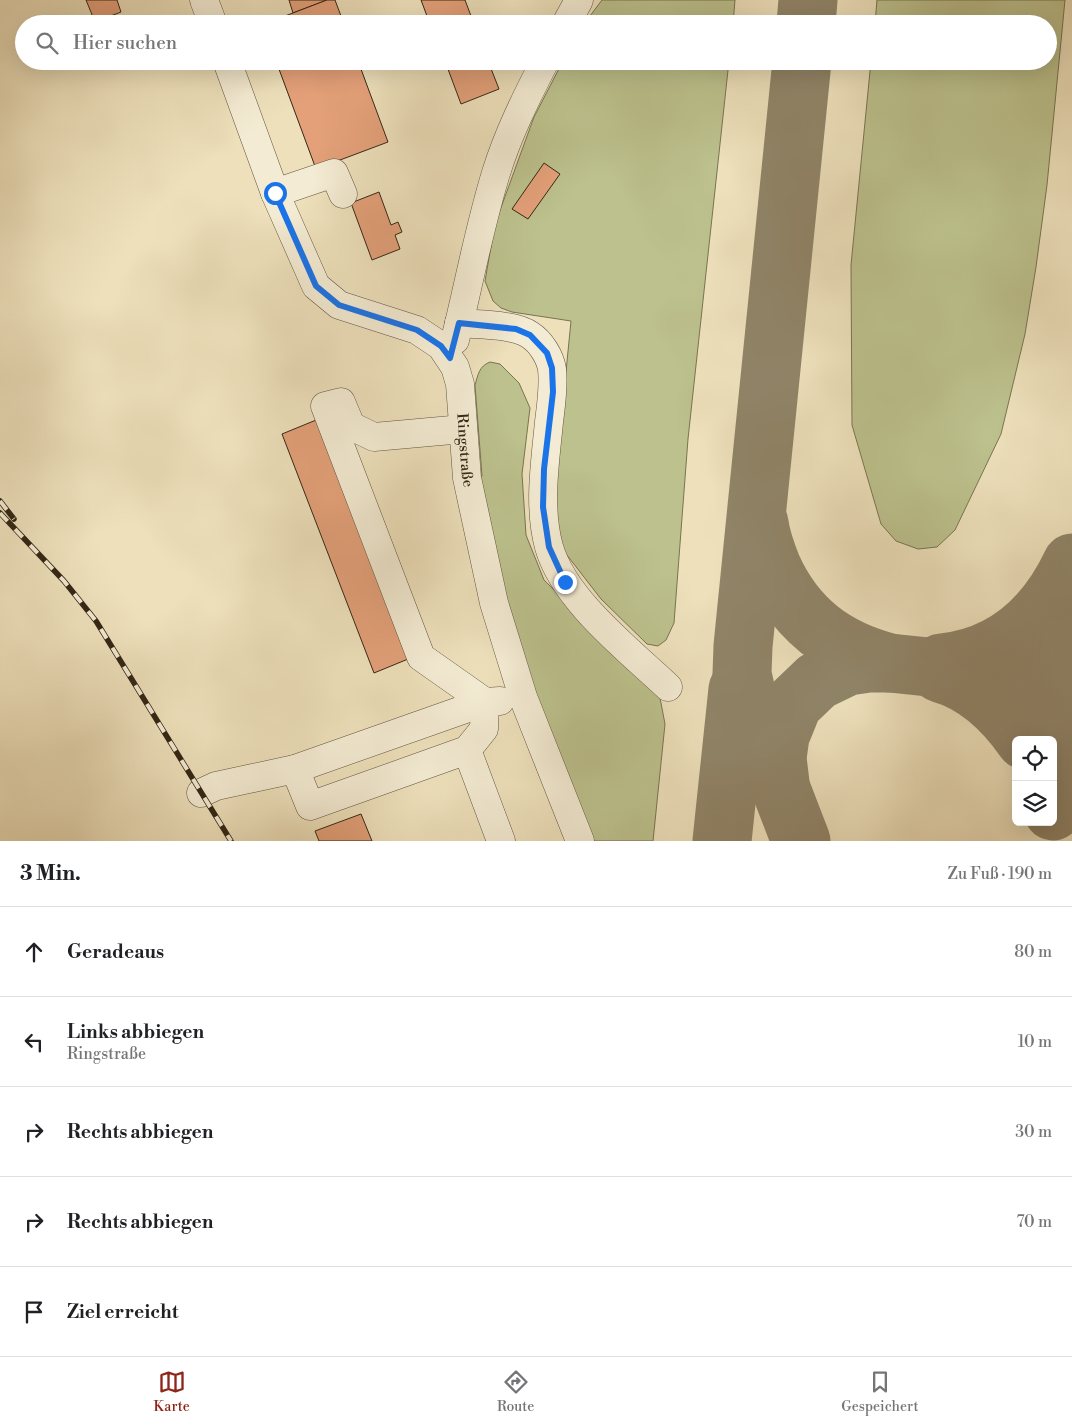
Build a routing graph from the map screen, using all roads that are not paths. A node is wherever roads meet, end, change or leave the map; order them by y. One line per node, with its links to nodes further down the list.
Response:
1 (204, 0): 2 (lane)
2 (210, 15)
3 (229, 70): 5 (lane)
4 (541, 70): 7 (lane)
5 (275, 193): 6 (lane); 8 (lane)
6 (343, 194)
7 (459, 323): 8 (lane); 10 (lane)
8 (450, 358): 9 (lane, Ringstraße)
9 (463, 429): 11 (lane, Ringstraße); 12 (lane)
10 (668, 687)
11 (523, 697): 12 (lane); 17 (lane, Ringstraße)
12 (485, 702): 13 (lane); 14 (lane)
13 (467, 750): 14 (lane); 16 (lane)
14 (295, 769): 15 (lane)
15 (201, 793)
16 (501, 841)
17 (580, 841)

